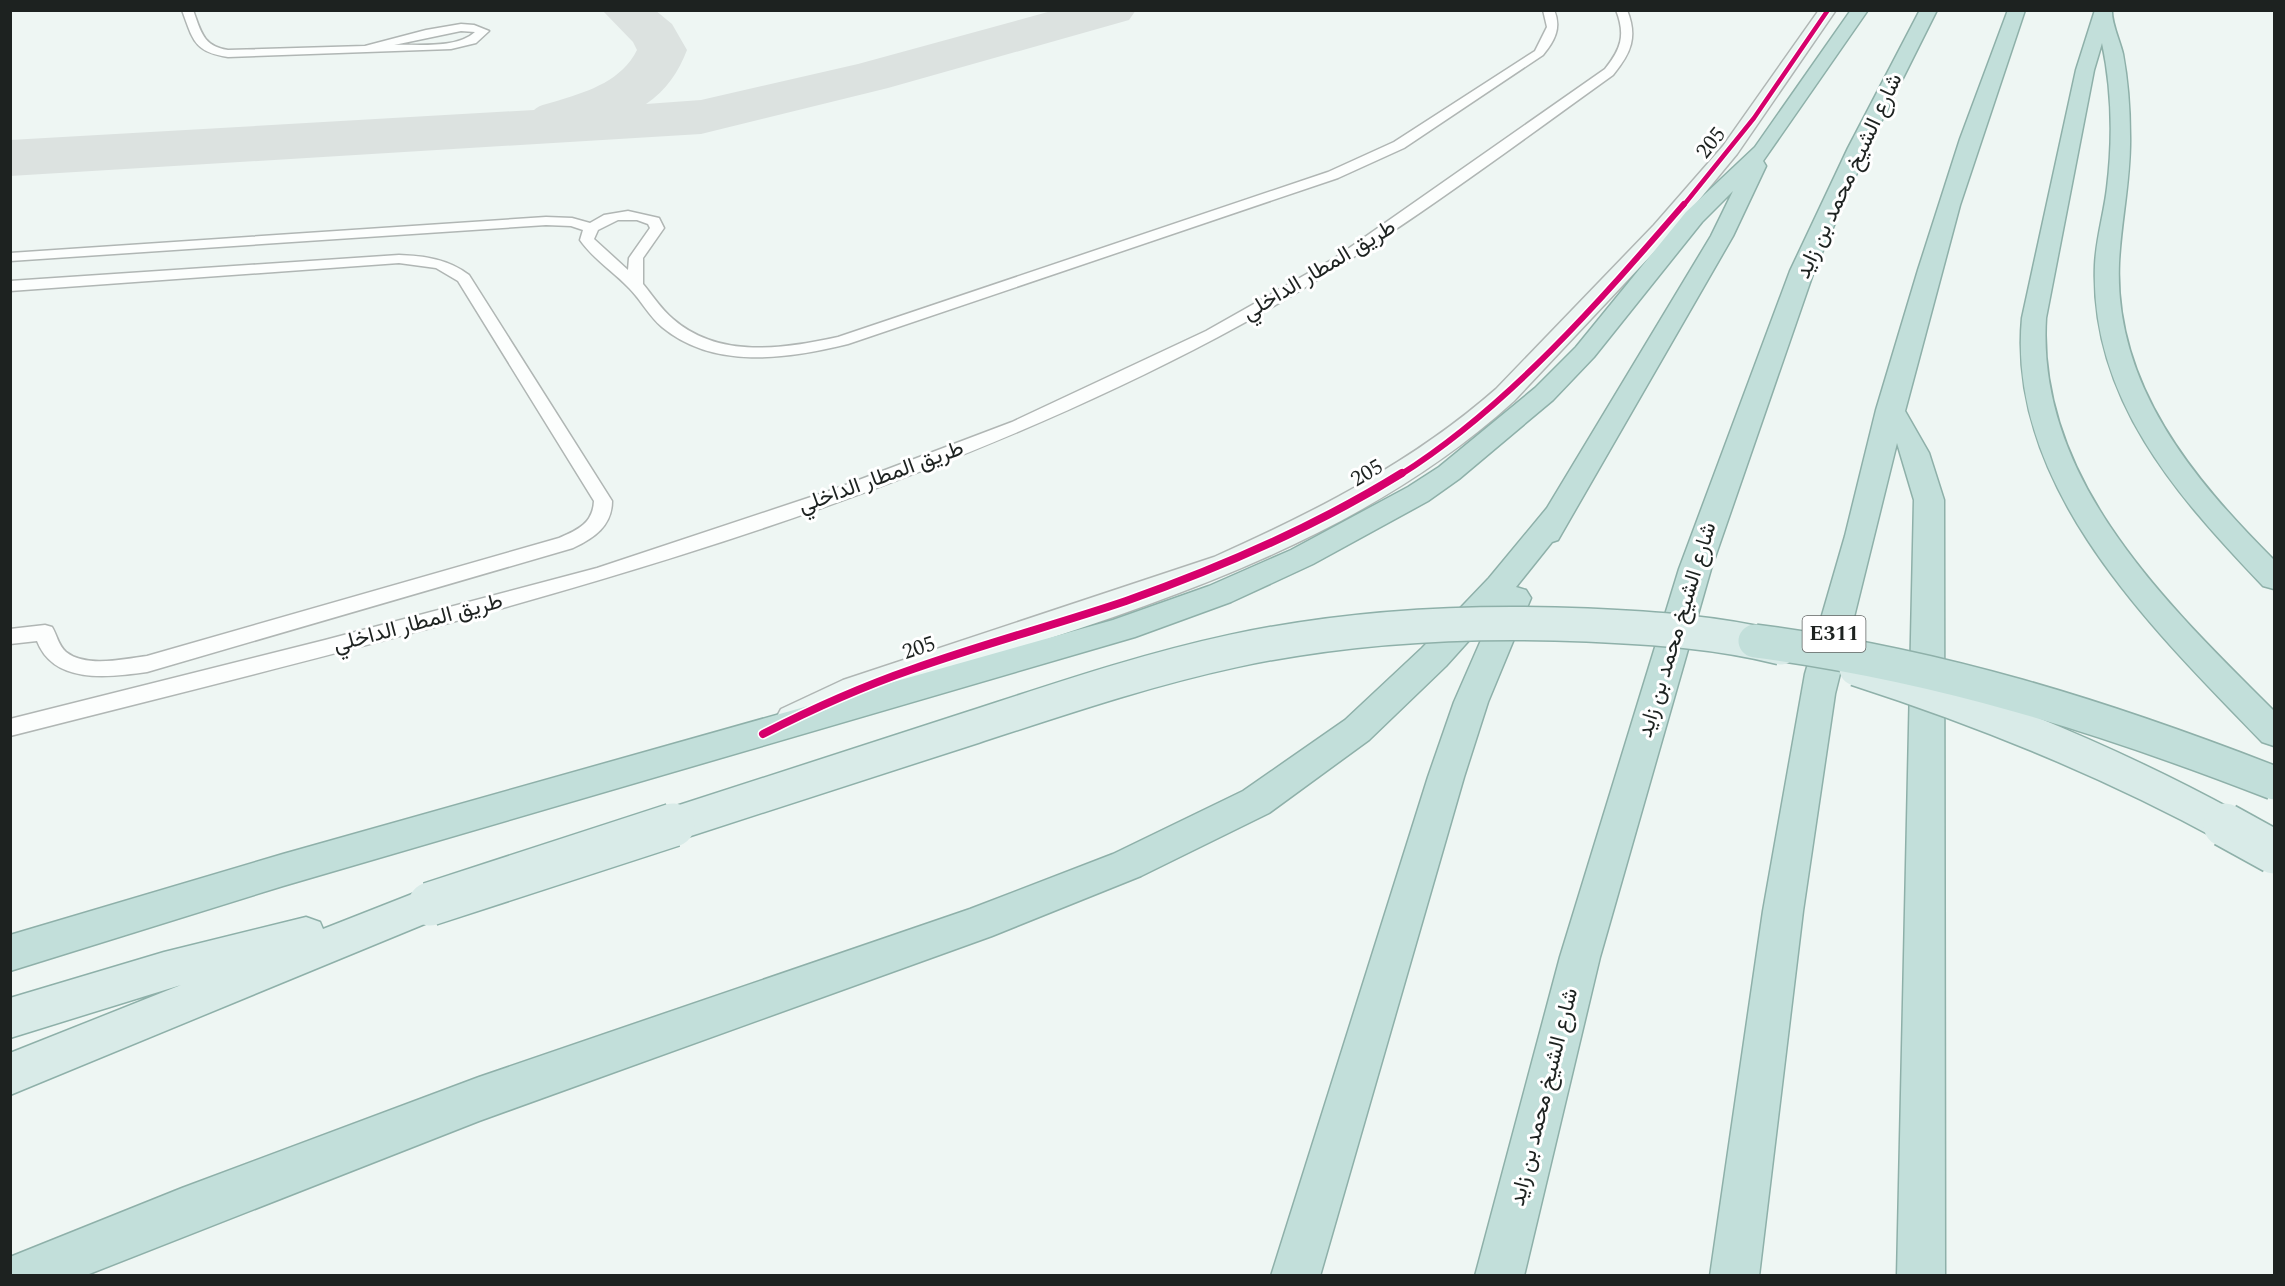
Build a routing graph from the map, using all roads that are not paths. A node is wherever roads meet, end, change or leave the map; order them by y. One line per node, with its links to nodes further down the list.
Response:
1 (187, 10): 9 (lane)
2 (1548, 10): 13 (lane)
3 (1622, 10): 20 (lane, طريق المطار الداخلي)
4 (1828, 10): 22 (street, 205)
5 (1860, 10): 10 (highway)
6 (1929, 10): 31 (highway, شارع الشيخ محمد بن زايد)
7 (2017, 10): 15 (highway, E311)
8 (2104, 14): 17 (highway); 21 (highway)
9 (364, 50): 9 (lane)
10 (1762, 151): 16 (highway); 22 (highway)
11 (591, 228): 12 (lane); 13 (lane); 13 (lane)
12 (10, 257)
13 (635, 285)
14 (10, 286): 18 (lane)
15 (1890, 410): 32 (highway, E311); 33 (highway)
16 (1557, 515): 29 (highway); 30 (highway)
17 (2274, 578)
18 (10, 637)
19 (1755, 641): 23 (highway, bridge); 24 (main road, bridge); 25 (main road, bridge)
20 (10, 728)
21 (2274, 732)
22 (763, 734): 26 (highway)
23 (2274, 783)
24 (2274, 852)
25 (430, 904): 27 (main road); 28 (main road)
26 (10, 953)
27 (10, 1018)
28 (10, 1074)
29 (23, 1275)
30 (1295, 1275)
31 (1499, 1275)
32 (1734, 1275)
33 (1921, 1275)

